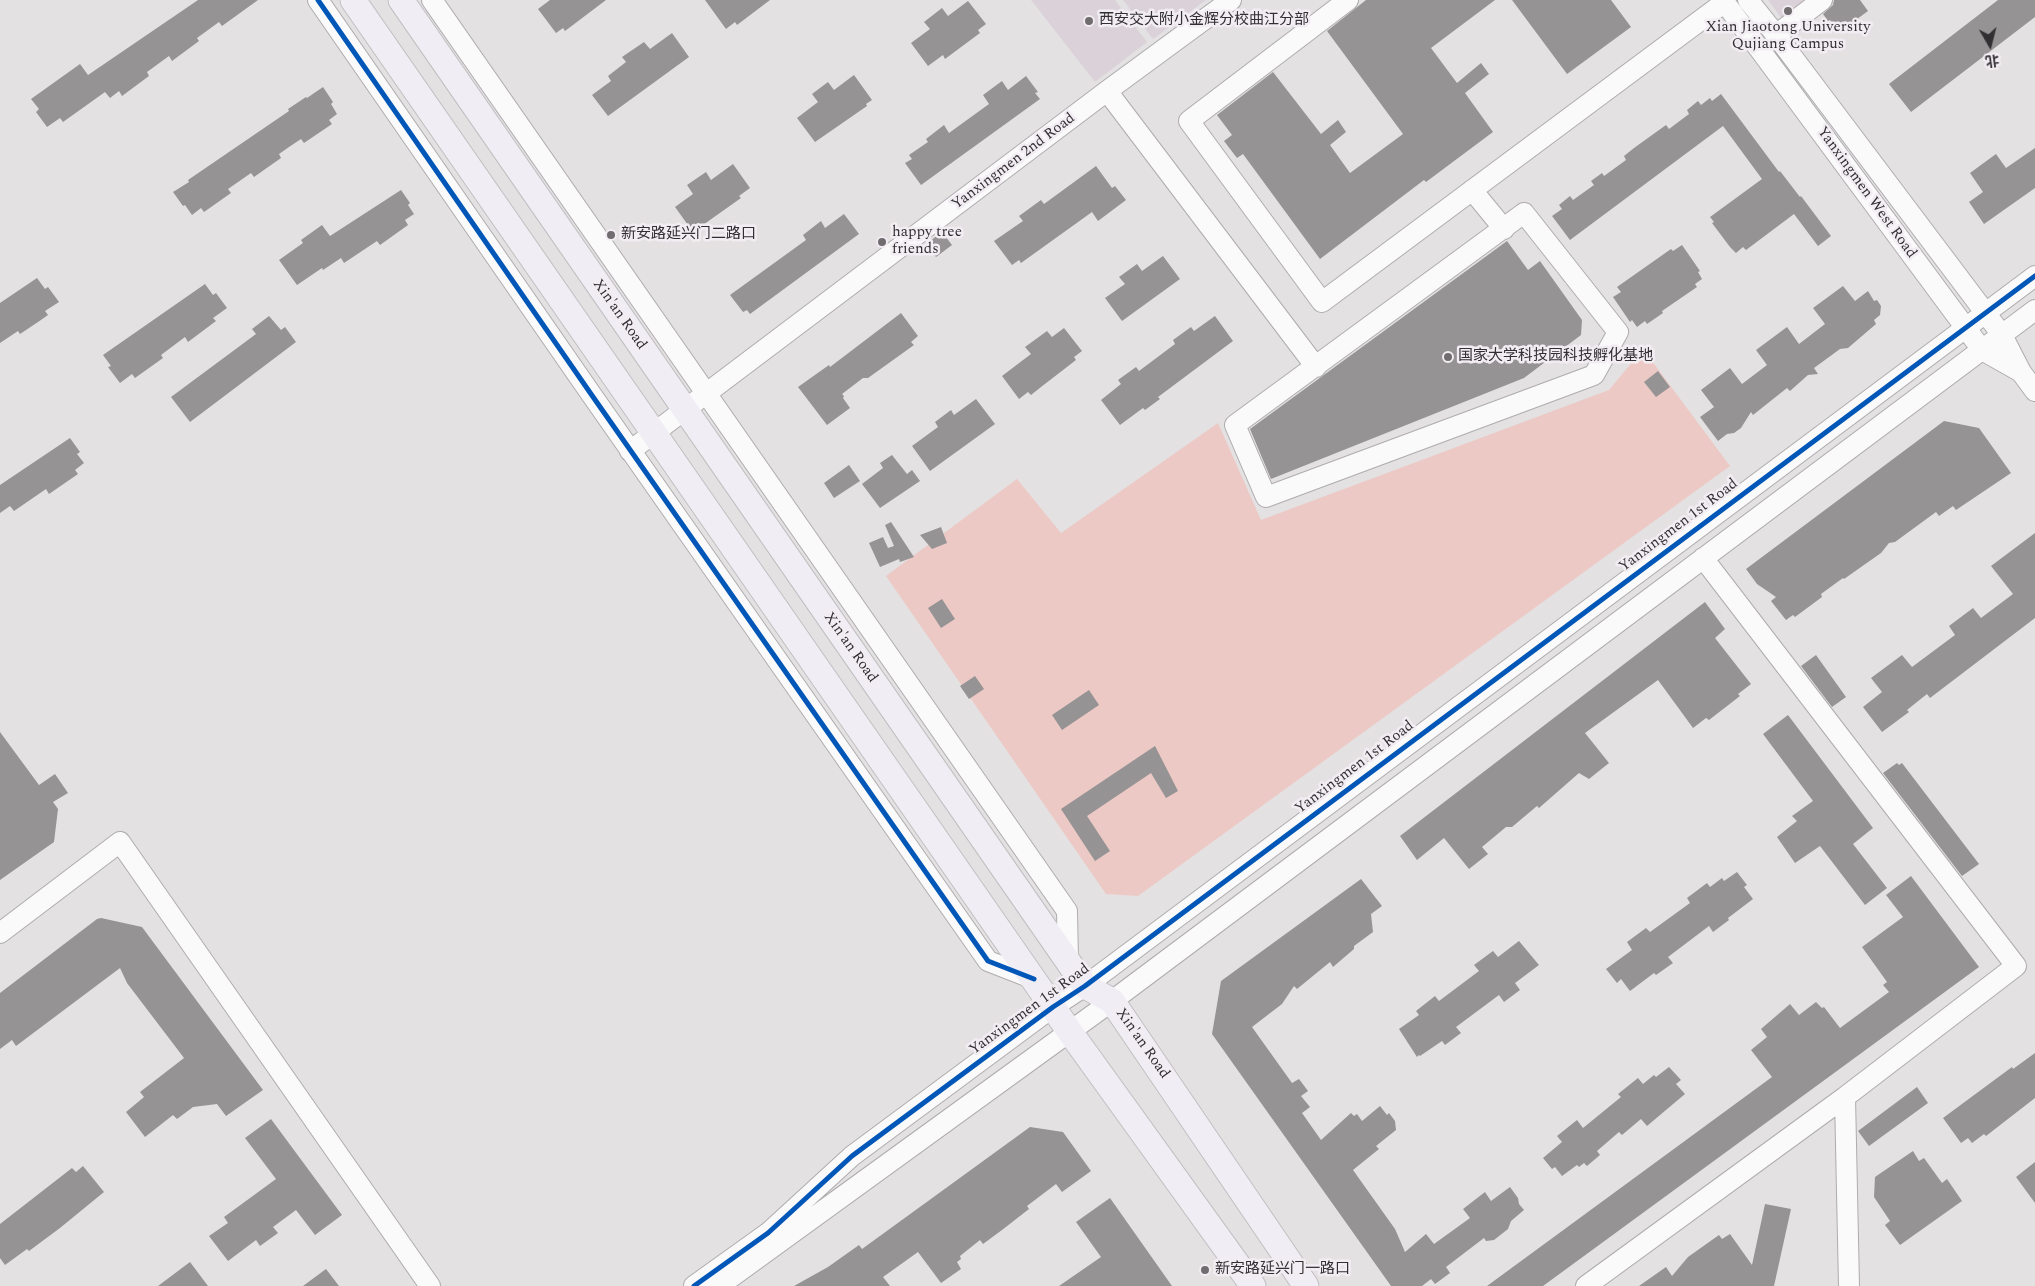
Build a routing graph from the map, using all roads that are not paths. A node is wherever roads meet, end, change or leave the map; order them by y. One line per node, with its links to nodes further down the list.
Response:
1 (318, 0): 26 (street)
2 (353, 0): 25 (main road)
3 (401, 0): 24 (main road, Xin'an Road)
4 (432, 0): 23 (street)
5 (1231, 0): 11 (street, Yanxingmen 2nd Road)
6 (1348, 0): 12 (street)
7 (1748, 0): 10 (street, Yanxingmen West Road)
8 (1822, 0): 10 (street)
9 (1724, 1): 12 (street); 17 (street, Yanxingmen West Road)
10 (1776, 35): 16 (street, Yanxingmen West Road)
11 (1107, 91): 20 (street); 23 (street, Yanxingmen 2nd Road)
12 (1472, 190): 13 (street)
13 (1504, 229): 20 (street); 20 (street)
14 (2035, 276): 16 (street, Yanxingmen 1st Road)
15 (2035, 310): 18 (street)
16 (1985, 313): 17 (street, Yanxingmen 1st Road); 18 (street, Yanxingmen West Road)
17 (1965, 328): 19 (street, Yanxingmen West Road); 31 (street, Yanxingmen 1st Road)
18 (2002, 335): 19 (street); 21 (street, Yanxingmen West Road)
19 (1982, 350): 21 (street, Yanxingmen West Road); 27 (street)
20 (1316, 367)
21 (2020, 372): 22 (street, Yanxingmen West Road)
22 (2035, 391)
23 (707, 394): 24 (street, Yanxingmen 2nd Road); 29 (street)
24 (685, 410): 25 (street, Yanxingmen 2nd Road); 29 (main road, Xin'an Road)
25 (654, 433): 26 (street, Yanxingmen 2nd Road); 30 (main road)
26 (630, 451): 30 (street)
27 (1703, 558): 32 (street); 35 (street)
28 (0, 933): 36 (street)
29 (1068, 962): 31 (main road, Xin'an Road)
30 (1034, 979): 33 (main road)
31 (1085, 986): 32 (main road, Xin'an Road); 33 (street, Yanxingmen 1st Road)
32 (1112, 1001): 34 (street); 40 (main road, Xin'an Road)
33 (1053, 1007): 34 (main road); 37 (street, Yanxingmen 1st Road)
34 (1070, 1032): 38 (street); 39 (main road)
35 (1845, 1097): 41 (street); 42 (street)
36 (430, 1286)
37 (694, 1286)
38 (720, 1286)
39 (1253, 1286)
40 (1306, 1286)
41 (1586, 1286)
42 (1849, 1286)

